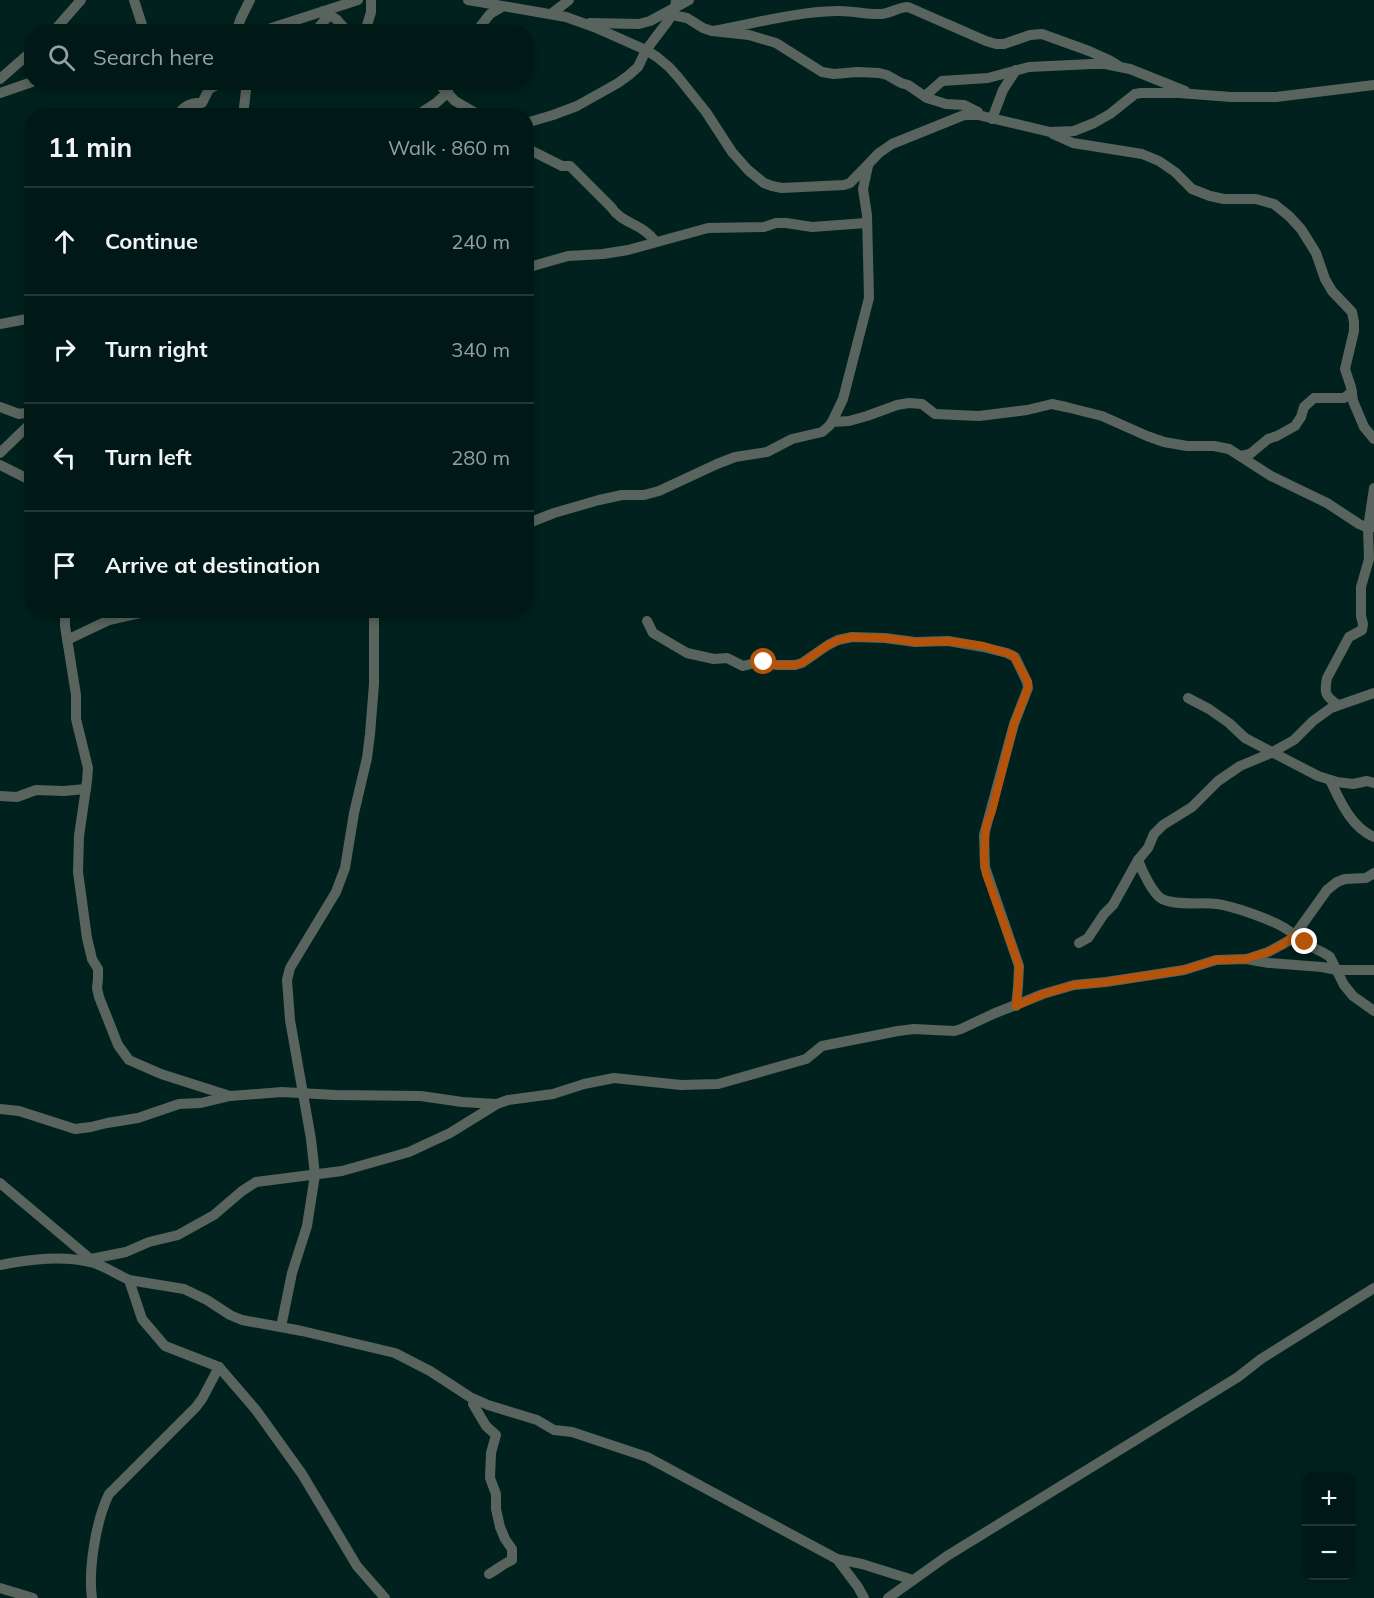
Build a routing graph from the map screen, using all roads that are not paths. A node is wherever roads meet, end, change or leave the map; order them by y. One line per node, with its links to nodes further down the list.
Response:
1 (81, 0): 14 (street)
2 (134, 0): 15 (street)
3 (250, 0): 16 (street)
4 (358, 0): 11 (street)
5 (371, 0): 20 (street)
6 (468, 0): 9 (street)
7 (569, 0): 12 (street)
8 (689, 0): 10 (street)
9 (502, 7): 12 (street); 21 (street)
10 (674, 7): 13 (street); 22 (street); 23 (street)
11 (326, 13): 17 (street); 18 (street); 19 (street)
12 (551, 14): 13 (street)
13 (583, 23): 23 (street)
14 (60, 24)
15 (142, 24)
16 (240, 24)
17 (287, 24)
18 (320, 24)
19 (341, 24)
20 (367, 24)
21 (482, 24)
22 (712, 31): 25 (street); 37 (street)
23 (646, 50): 44 (street); 47 (street)
24 (24, 58): 27 (street)
25 (1119, 66): 26 (street); 36 (street)
26 (1016, 70): 37 (street); 43 (street)
27 (0, 79)
28 (24, 85): 35 (street)
29 (1374, 85): 36 (street)
30 (208, 90): 39 (street)
31 (247, 90): 38 (street)
32 (251, 90): 38 (street)
33 (447, 90): 41 (street)
34 (450, 90): 42 (street)
35 (0, 93)
36 (1195, 95): 45 (street)
37 (925, 96): 43 (street)
38 (246, 99): 40 (street)
39 (184, 108)
40 (244, 108)
41 (428, 108)
42 (467, 108)
43 (989, 118): 45 (street); 47 (street)
44 (534, 121)
45 (1050, 132): 53 (street)
46 (534, 152): 49 (street)
47 (868, 163): 48 (street)
48 (866, 222): 49 (street); 56 (street)
49 (656, 242): 50 (street)
50 (534, 266)
51 (24, 320): 52 (street)
52 (0, 324)
53 (1352, 392): 58 (street); 60 (street)
54 (0, 407): 55 (street)
55 (24, 413)
56 (832, 422): 60 (street); 64 (street)
57 (24, 430): 59 (street)
58 (1374, 439)
59 (0, 453)
60 (1241, 456): 65 (street)
61 (0, 465): 62 (street)
62 (24, 477)
63 (1374, 488): 65 (street)
64 (534, 521)
65 (1371, 528): 73 (street)
66 (66, 618): 70 (street)
67 (118, 618): 70 (street)
68 (374, 618): 89 (street)
69 (647, 621): 87 (street)
70 (67, 640): 77 (street)
71 (1374, 693): 73 (street)
72 (1188, 698): 74 (street)
73 (1338, 705): 74 (street)
74 (1271, 753): 75 (street); 80 (street)
75 (1330, 780): 76 (street); 79 (street)
76 (1374, 783)
77 (86, 789): 78 (street); 90 (street)
78 (0, 796)
79 (1374, 837)
80 (1138, 860): 82 (street); 83 (street)
81 (1374, 873): 82 (street)
82 (1295, 935): 84 (street); 85 (street)
83 (1079, 942)
84 (1246, 959): 85 (street); 87 (street)
85 (1337, 970): 86 (street); 88 (street)
86 (1374, 970)
87 (1016, 1006): 91 (street)
88 (1374, 1011)
89 (303, 1093): 90 (street); 91 (street); 93 (street)
90 (230, 1096): 92 (street)
91 (497, 1104): 93 (street)
92 (0, 1109)
93 (315, 1175): 95 (street); 99 (street)
94 (0, 1183): 95 (street)
95 (93, 1262): 96 (street); 97 (street)
96 (0, 1265)
97 (129, 1280): 99 (street); 100 (street)
98 (1374, 1288): 104 (street)
99 (281, 1327): 102 (street)
100 (219, 1367): 107 (street); 108 (street)
101 (473, 1404): 103 (street)
102 (837, 1559): 104 (street); 109 (street)
103 (489, 1574)
104 (913, 1580): 110 (street)
105 (0, 1588): 106 (street)
106 (33, 1598)
107 (92, 1598)
108 (385, 1598)
109 (864, 1598)
110 (888, 1598)

